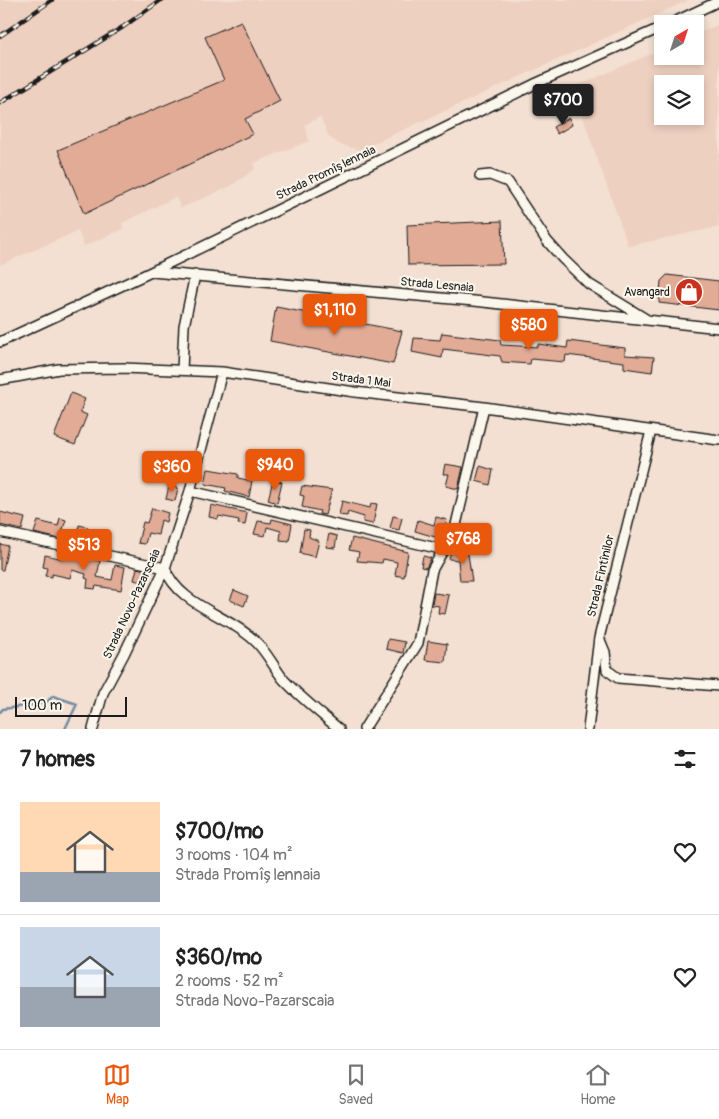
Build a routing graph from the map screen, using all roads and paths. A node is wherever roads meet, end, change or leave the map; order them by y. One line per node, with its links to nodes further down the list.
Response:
1 (719, 1): 2 (street)
2 (689, 15)
3 (654, 31): 5 (street, Strada Promîșlennaia)
4 (480, 176): 7 (street)
5 (151, 272): 6 (street, Strada Lesnaia); 9 (street, Strada Promîșlennaia)
6 (195, 275): 7 (street, Strada Lesnaia); 10 (street)
7 (648, 320): 8 (street, Strada Lesnaia)
8 (719, 328)
9 (0, 342)
10 (182, 370): 11 (street, Strada 1 Mai); 12 (street, Strada 1 Mai)
11 (222, 372): 13 (street, Strada 1 Mai); 16 (street, Strada Novo-Pazarscaia)
12 (0, 380)
13 (484, 407): 14 (street, Strada 1 Mai); 18 (street)
14 (651, 431): 15 (street, Strada 1 Mai); 20 (street, Strada Fîntînilor)
15 (719, 440)
16 (190, 491): 18 (street); 19 (street, Strada Novo-Pazarscaia)
17 (0, 532): 19 (street)
18 (445, 550): 24 (street)
19 (165, 568): 22 (street, Strada Novo-Pazarscaia); 23 (street)
20 (599, 638): 21 (street); 25 (street, Strada Fîntînilor)
21 (719, 686)
22 (92, 729)
23 (339, 729)
24 (364, 729)
25 (588, 729)

